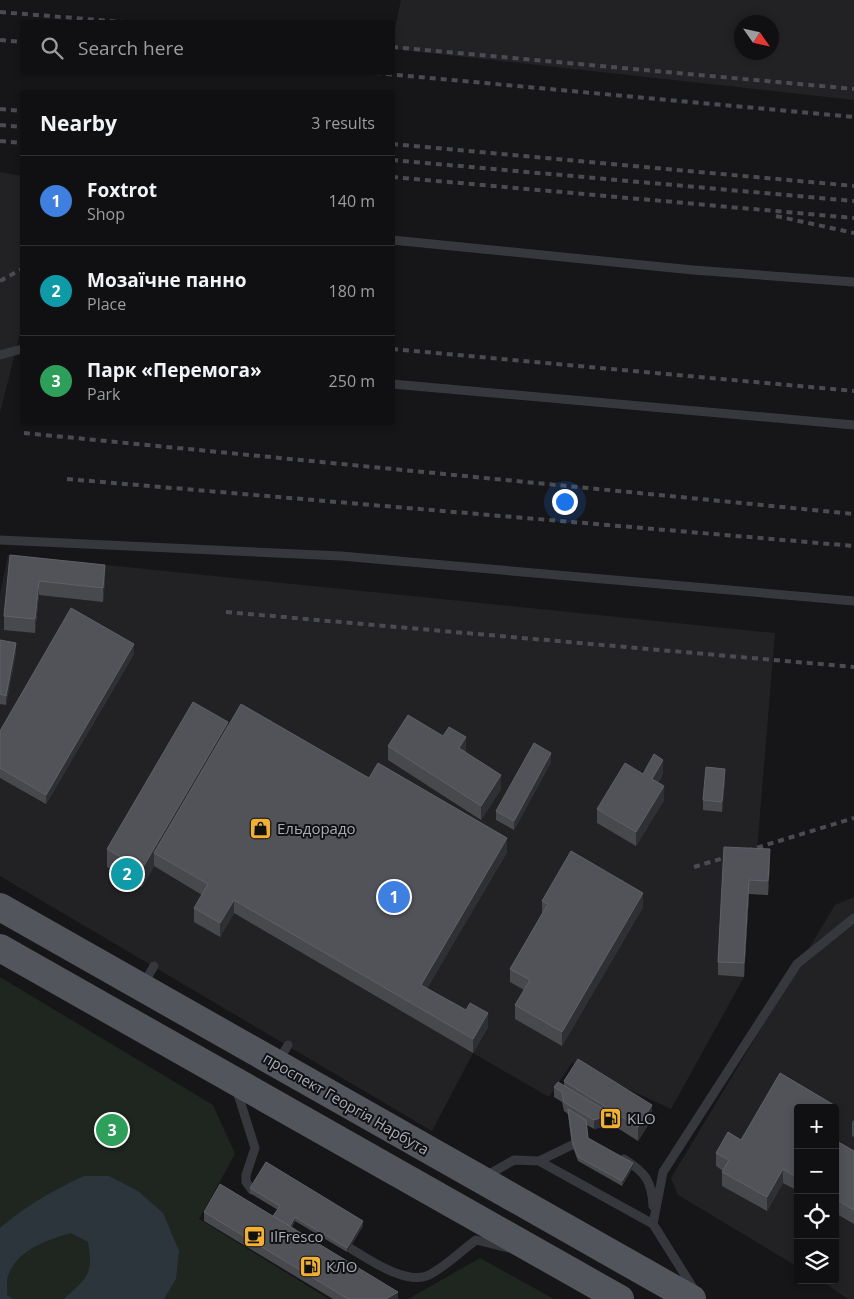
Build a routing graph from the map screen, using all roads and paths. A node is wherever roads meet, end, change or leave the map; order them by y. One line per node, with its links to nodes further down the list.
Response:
1 (395, 240): 2 (lane)
2 (854, 282)
3 (20, 350): 4 (lane)
4 (0, 355)
5 (395, 384): 6 (lane)
6 (854, 426)
7 (0, 540): 8 (lane)
8 (854, 602)
9 (0, 908): 16 (main road, проспект Георгія Нарбута)
10 (854, 918): 18 (lane)
11 (0, 948): 12 (main road)
12 (234, 1080): 17 (lane); 20 (main road)
13 (596, 1146): 15 (lane)
14 (619, 1156): 18 (lane)
15 (538, 1161): 16 (lane); 18 (lane)
16 (473, 1176): 22 (main road, проспект Георгія Нарбута)
17 (252, 1190)
18 (653, 1224): 23 (lane)
19 (350, 1248): 20 (lane)
20 (536, 1251): 21 (main road)
21 (620, 1299)
22 (692, 1299)
23 (701, 1299)

